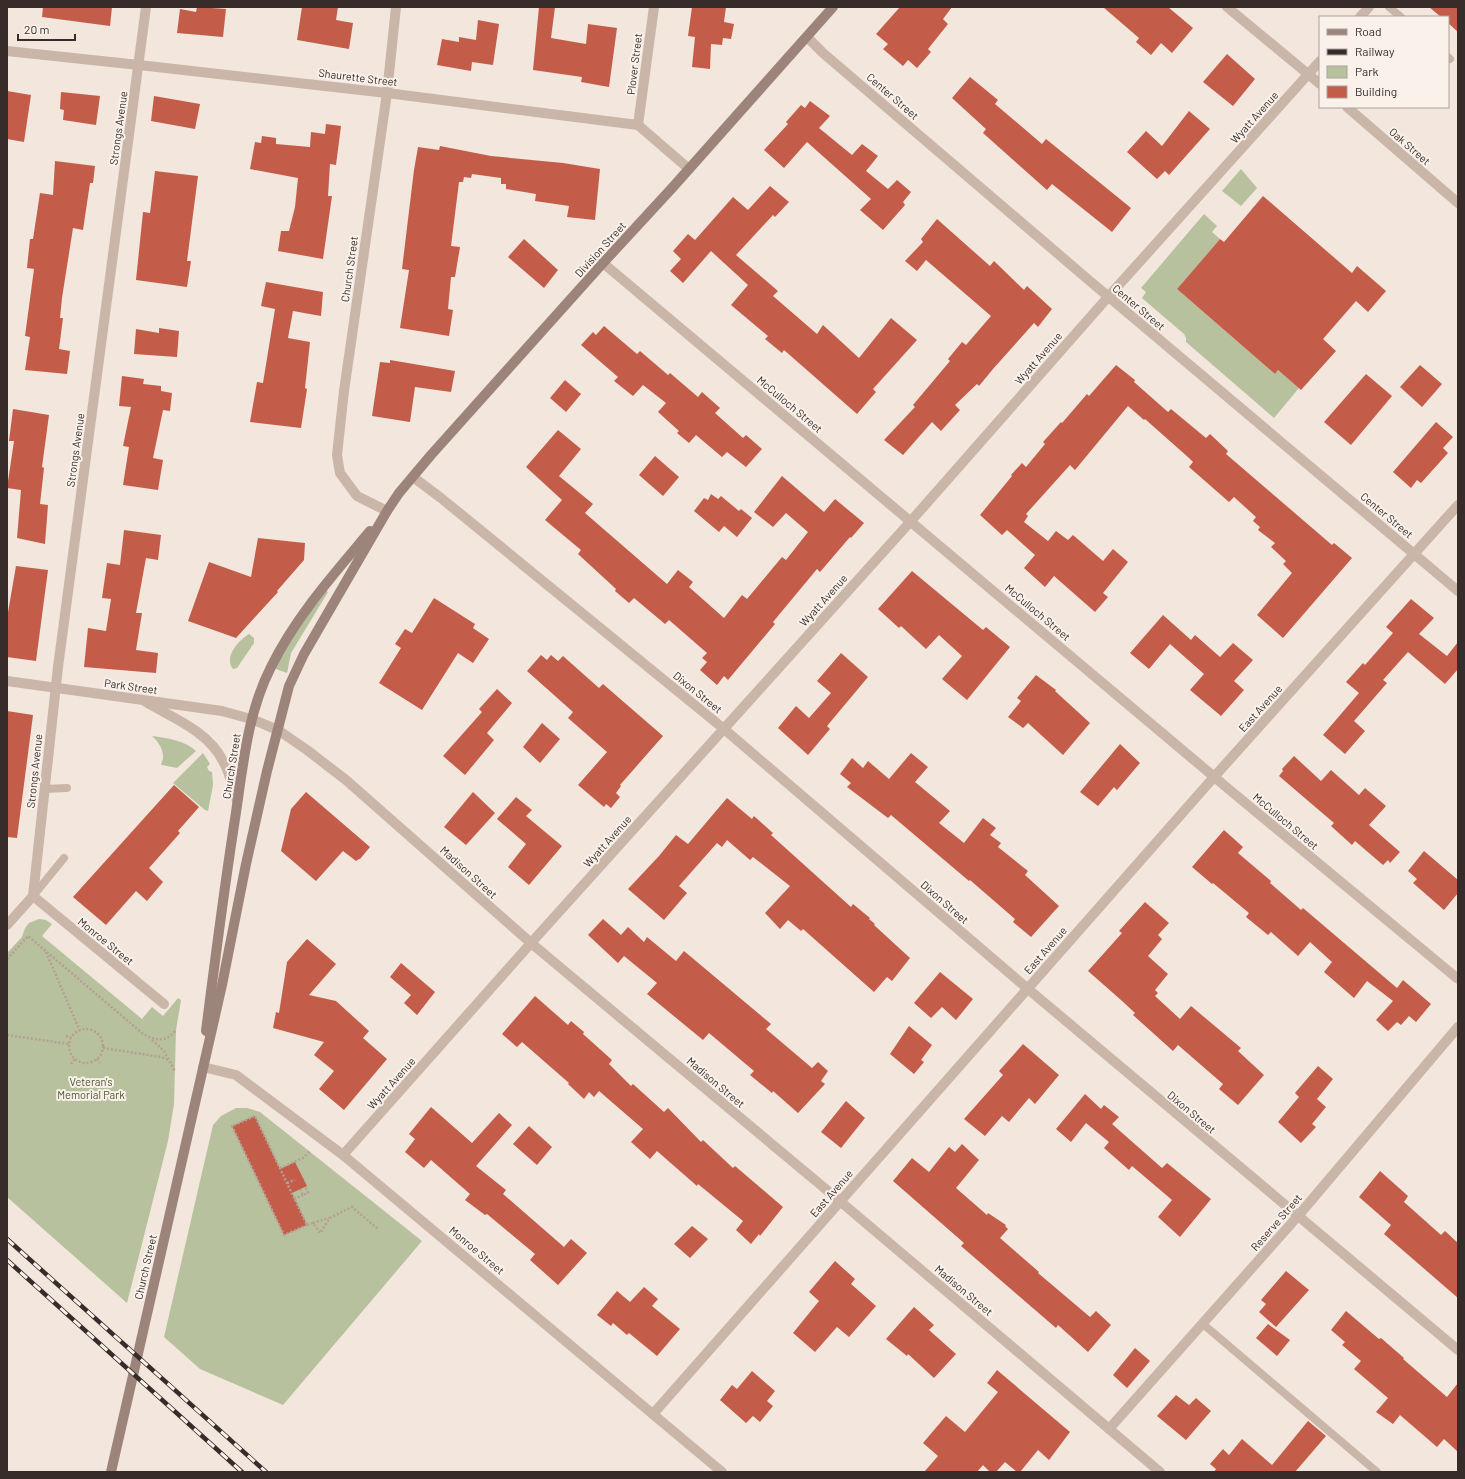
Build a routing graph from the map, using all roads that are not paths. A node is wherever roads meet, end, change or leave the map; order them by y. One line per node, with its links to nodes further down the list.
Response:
1 (146, 7): 13 (street, Strongs Avenue)
2 (396, 7): 16 (street, Church Street)
3 (654, 7): 18 (street, Plover Street)
4 (833, 7): 10 (main road, Division Street)
5 (1227, 7): 14 (street)
6 (1369, 7): 8 (street)
7 (1389, 7): 9 (lane)
8 (1361, 16)
9 (1399, 16)
10 (807, 37): 19 (main road, Division Street); 22 (street, Center Street)
11 (7, 51): 13 (street, Shaurette Street)
12 (1319, 63): 14 (street, Wyatt Avenue)
13 (138, 64): 16 (street, Shaurette Street); 30 (street, Strongs Avenue)
14 (1308, 74): 15 (street); 22 (street, Wyatt Avenue)
15 (1319, 83)
16 (387, 93): 18 (street, Shaurette Street); 25 (street, Church Street)
17 (1347, 108): 20 (street, Oak Street)
18 (638, 125): 19 (street)
19 (689, 169): 21 (main road, Division Street)
20 (1458, 203)
21 (603, 263): 23 (main road, Division Street); 26 (street, McCulloch Street)
22 (1108, 297): 26 (street, Wyatt Avenue); 27 (street, Center Street)
23 (413, 477): 25 (main road, Division Street); 33 (street, Dixon Street)
24 (1458, 505): 27 (street, East Avenue)
25 (387, 511): 32 (main road, Church Street); 34 (main road, Church Street)
26 (911, 521): 33 (street, Wyatt Avenue); 35 (street, McCulloch Street)
27 (1414, 554): 28 (street, Center Street); 35 (street, East Avenue)
28 (1458, 591)
29 (7, 681): 30 (street, Park Street)
30 (56, 688): 31 (street, Park Street); 37 (street, Strongs Avenue)
31 (141, 699): 32 (street, Park Street); 38 (street)
32 (251, 719): 34 (street, Madison Street); 38 (main road, Church Street)
33 (724, 729): 42 (street, Wyatt Avenue); 44 (street, Dixon Street)
34 (278, 730): 42 (street, Madison Street); 47 (main road, Church Street)
35 (1214, 777): 43 (street, McCulloch Street); 44 (street, East Avenue)
36 (67, 788): 37 (lane)
37 (44, 789): 40 (street, Strongs Avenue)
38 (238, 801): 47 (main road, Church Street)
39 (64, 858): 40 (lane)
40 (33, 896): 41 (street); 45 (street, Monroe Street)
41 (7, 925)
42 (531, 943): 48 (street, Wyatt Avenue); 49 (street, Madison Street)
43 (1458, 979)
44 (1028, 989): 49 (street, East Avenue); 50 (street, Dixon Street)
45 (164, 1004)
46 (1458, 1027): 50 (street, Reserve Street)
47 (203, 1067): 48 (street, Monroe Street); 55 (main road, Church Street)
48 (343, 1155): 53 (street, Monroe Street)
49 (840, 1201): 53 (street, East Avenue); 54 (street, Madison Street)
50 (1298, 1216): 51 (street, Reserve Street); 52 (street, Dixon Street)
51 (1203, 1324): 54 (street, Reserve Street); 58 (lane)
52 (1458, 1350)
53 (653, 1414): 56 (street, Monroe Street)
54 (1109, 1429): 57 (street, Madison Street)
55 (111, 1472)
56 (722, 1472)
57 (1160, 1472)
58 (1377, 1472)

